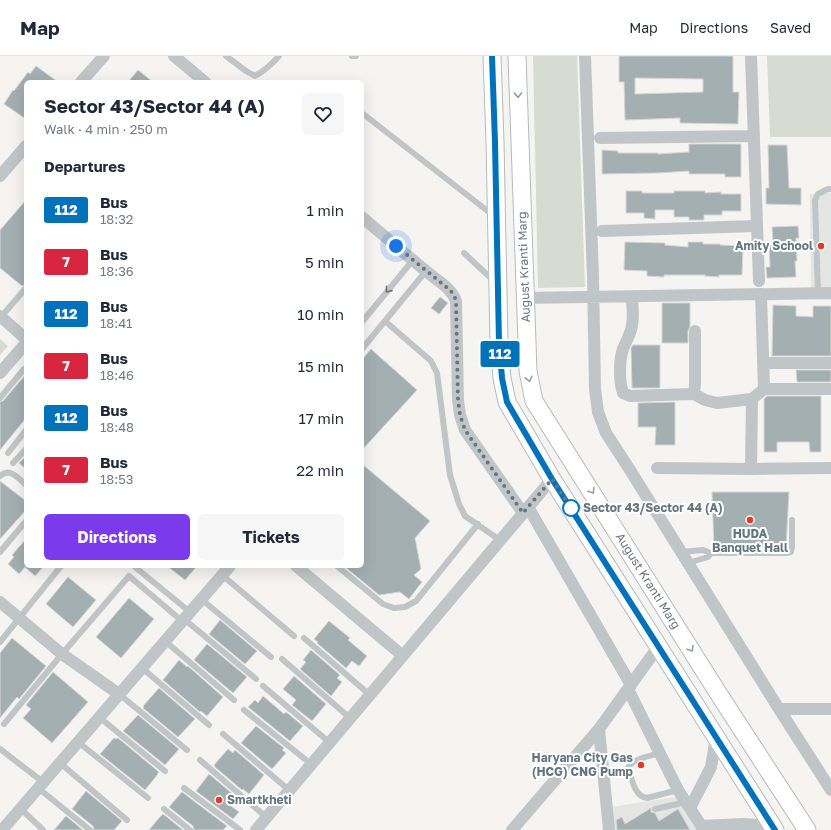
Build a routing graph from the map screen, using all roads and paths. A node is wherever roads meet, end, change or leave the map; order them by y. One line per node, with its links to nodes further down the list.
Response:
1 (104, 56): 11 (street)
2 (174, 56): 12 (street)
3 (226, 56): 4 (lane)
4 (279, 56)
5 (352, 56): 6 (lane)
6 (356, 56)
7 (492, 56): 19 (main road)
8 (517, 56): 34 (main road, August Kranti Marg, one-way to 34)
9 (585, 56): 32 (street)
10 (751, 56): 14 (street)
11 (83, 80)
12 (203, 80)
13 (364, 115): 19 (lane)
14 (754, 136): 15 (street); 21 (street)
15 (600, 138)
16 (24, 148): 17 (street)
17 (0, 176)
18 (831, 189): 28 (lane)
19 (497, 218): 27 (main road)
20 (364, 219): 24 (street)
21 (756, 226): 22 (street); 26 (street)
22 (602, 231)
23 (464, 253): 27 (lane)
24 (413, 260): 25 (street); 36 (lane, one-way to 36)
25 (426, 271): 37 (lane); 61 (street)
26 (759, 281)
27 (498, 284): 59 (main road)
28 (818, 293): 29 (street); 30 (street)
29 (831, 293)
30 (761, 294): 33 (street); 42 (street)
31 (24, 296): 35 (lane)
32 (593, 297): 33 (street); 34 (street); 67 (street)
33 (632, 297): 48 (street)
34 (525, 298): 136 (main road, August Kranti Marg, one-way to 136)
35 (0, 317): 39 (street)
36 (364, 320)
37 (385, 321): 41 (lane); 64 (lane)
38 (695, 331): 48 (street)
39 (24, 337)
40 (24, 345): 45 (street)
41 (364, 347)
42 (764, 363): 43 (street); 46 (street)
43 (831, 363)
44 (24, 369): 49 (lane)
45 (0, 373)
46 (764, 389): 47 (street); 50 (street)
47 (831, 389)
48 (694, 394): 50 (street)
49 (0, 398)
50 (752, 399): 57 (street)
51 (24, 433): 53 (lane)
52 (24, 451): 54 (lane)
53 (8, 453)
54 (13, 463)
55 (657, 468): 57 (street)
56 (831, 468): 57 (street)
57 (751, 469)
58 (0, 476): 60 (lane)
59 (552, 479): 61 (street); 83 (main road)
60 (24, 483)
61 (525, 510): 65 (street); 91 (street)
62 (792, 520): 68 (lane)
63 (24, 522): 66 (lane)
64 (478, 524): 65 (lane); 73 (lane)
65 (500, 540): 85 (street)
66 (0, 552)
67 (681, 552): 68 (lane); 69 (street)
68 (711, 553): 69 (lane)
69 (688, 563): 97 (street)
70 (59, 568): 78 (lane)
71 (136, 568): 77 (lane)
72 (298, 568): 85 (street)
73 (339, 568)
74 (226, 571): 75 (street); 79 (lane)
75 (202, 599): 77 (street); 86 (lane)
76 (0, 602): 78 (street)
77 (186, 617): 81 (street); 84 (lane); 89 (lane)
78 (19, 618): 82 (lane); 84 (street)
79 (294, 636)
80 (304, 638): 93 (lane)
81 (166, 641): 88 (street); 94 (lane)
82 (0, 642)
83 (658, 647): 91 (street); 104 (main road)
84 (62, 654): 92 (street); 100 (lane)
85 (403, 656): 93 (street)
86 (271, 657)
87 (282, 659): 99 (lane)
88 (142, 668): 92 (street); 101 (lane)
89 (256, 679)
90 (262, 686): 106 (lane)
91 (629, 687): 102 (street); 109 (street)
92 (119, 694): 98 (street); 108 (lane)
93 (370, 695): 99 (street)
94 (234, 700)
95 (831, 709): 97 (street)
96 (244, 710): 112 (lane)
97 (779, 710): 118 (street)
98 (99, 717): 105 (street); 113 (lane)
99 (350, 718): 106 (street)
100 (4, 724)
101 (209, 725)
102 (599, 729): 134 (street); 135 (street)
103 (223, 734): 116 (lane)
104 (716, 738): 120 (street); 127 (main road)
105 (78, 742): 111 (street); 119 (lane)
106 (330, 742): 112 (street)
107 (0, 749): 114 (lane)
108 (187, 750)
109 (660, 753): 117 (street); 117 (lane)
110 (200, 760): 124 (lane)
111 (60, 763): 114 (street); 125 (lane)
112 (312, 764): 116 (street)
113 (164, 771)
114 (41, 785): 121 (street); 130 (lane)
115 (184, 788): 132 (lane)
116 (289, 790): 124 (street)
117 (678, 790): 120 (street)
118 (831, 790)
119 (148, 798)
120 (688, 805): 123 (lane); 126 (street)
121 (20, 808): 128 (street); 129 (lane)
122 (164, 809): 131 (lane)
123 (655, 809)
124 (266, 817): 133 (street)
125 (127, 820)
126 (702, 828): 127 (street)
127 (773, 828)
128 (2, 830)
129 (44, 830)
130 (90, 830)
131 (190, 830)
132 (240, 830)
133 (256, 830)
134 (512, 830)
135 (609, 830)
136 (807, 830)

